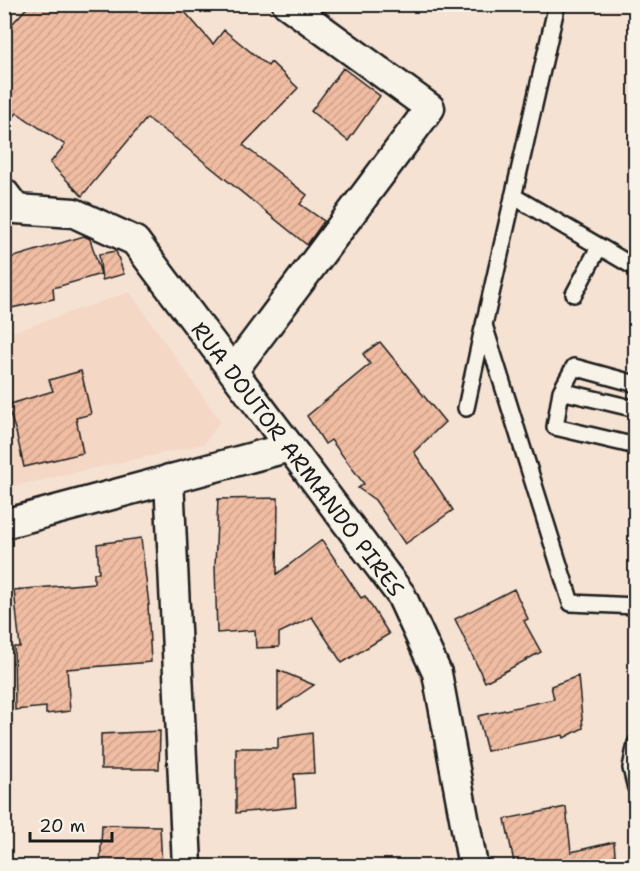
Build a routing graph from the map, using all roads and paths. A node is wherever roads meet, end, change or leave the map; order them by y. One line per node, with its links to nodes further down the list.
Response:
1 (286, 4): 9 (street)
2 (557, 4): 3 (lane)
3 (513, 196): 5 (lane); 8 (lane)
4 (8, 204): 9 (street, RUA DOUTOR ARMANDO PIRES)
5 (599, 247): 6 (lane); 7 (lane)
6 (636, 268)
7 (574, 294)
8 (484, 326): 12 (lane); 18 (lane)
9 (233, 371): 15 (street, RUA DOUTOR ARMANDO PIRES)
10 (636, 384): 11 (lane)
11 (561, 391): 13 (lane); 14 (lane)
12 (466, 408)
13 (636, 409)
14 (636, 446)
15 (290, 447): 16 (street); 22 (street, RUA DOUTOR ARMANDO PIRES)
16 (169, 479): 17 (street); 21 (street)
17 (4, 524)
18 (636, 606)
19 (636, 744): 20 (lane)
20 (636, 788)
21 (187, 867)
22 (473, 867)

